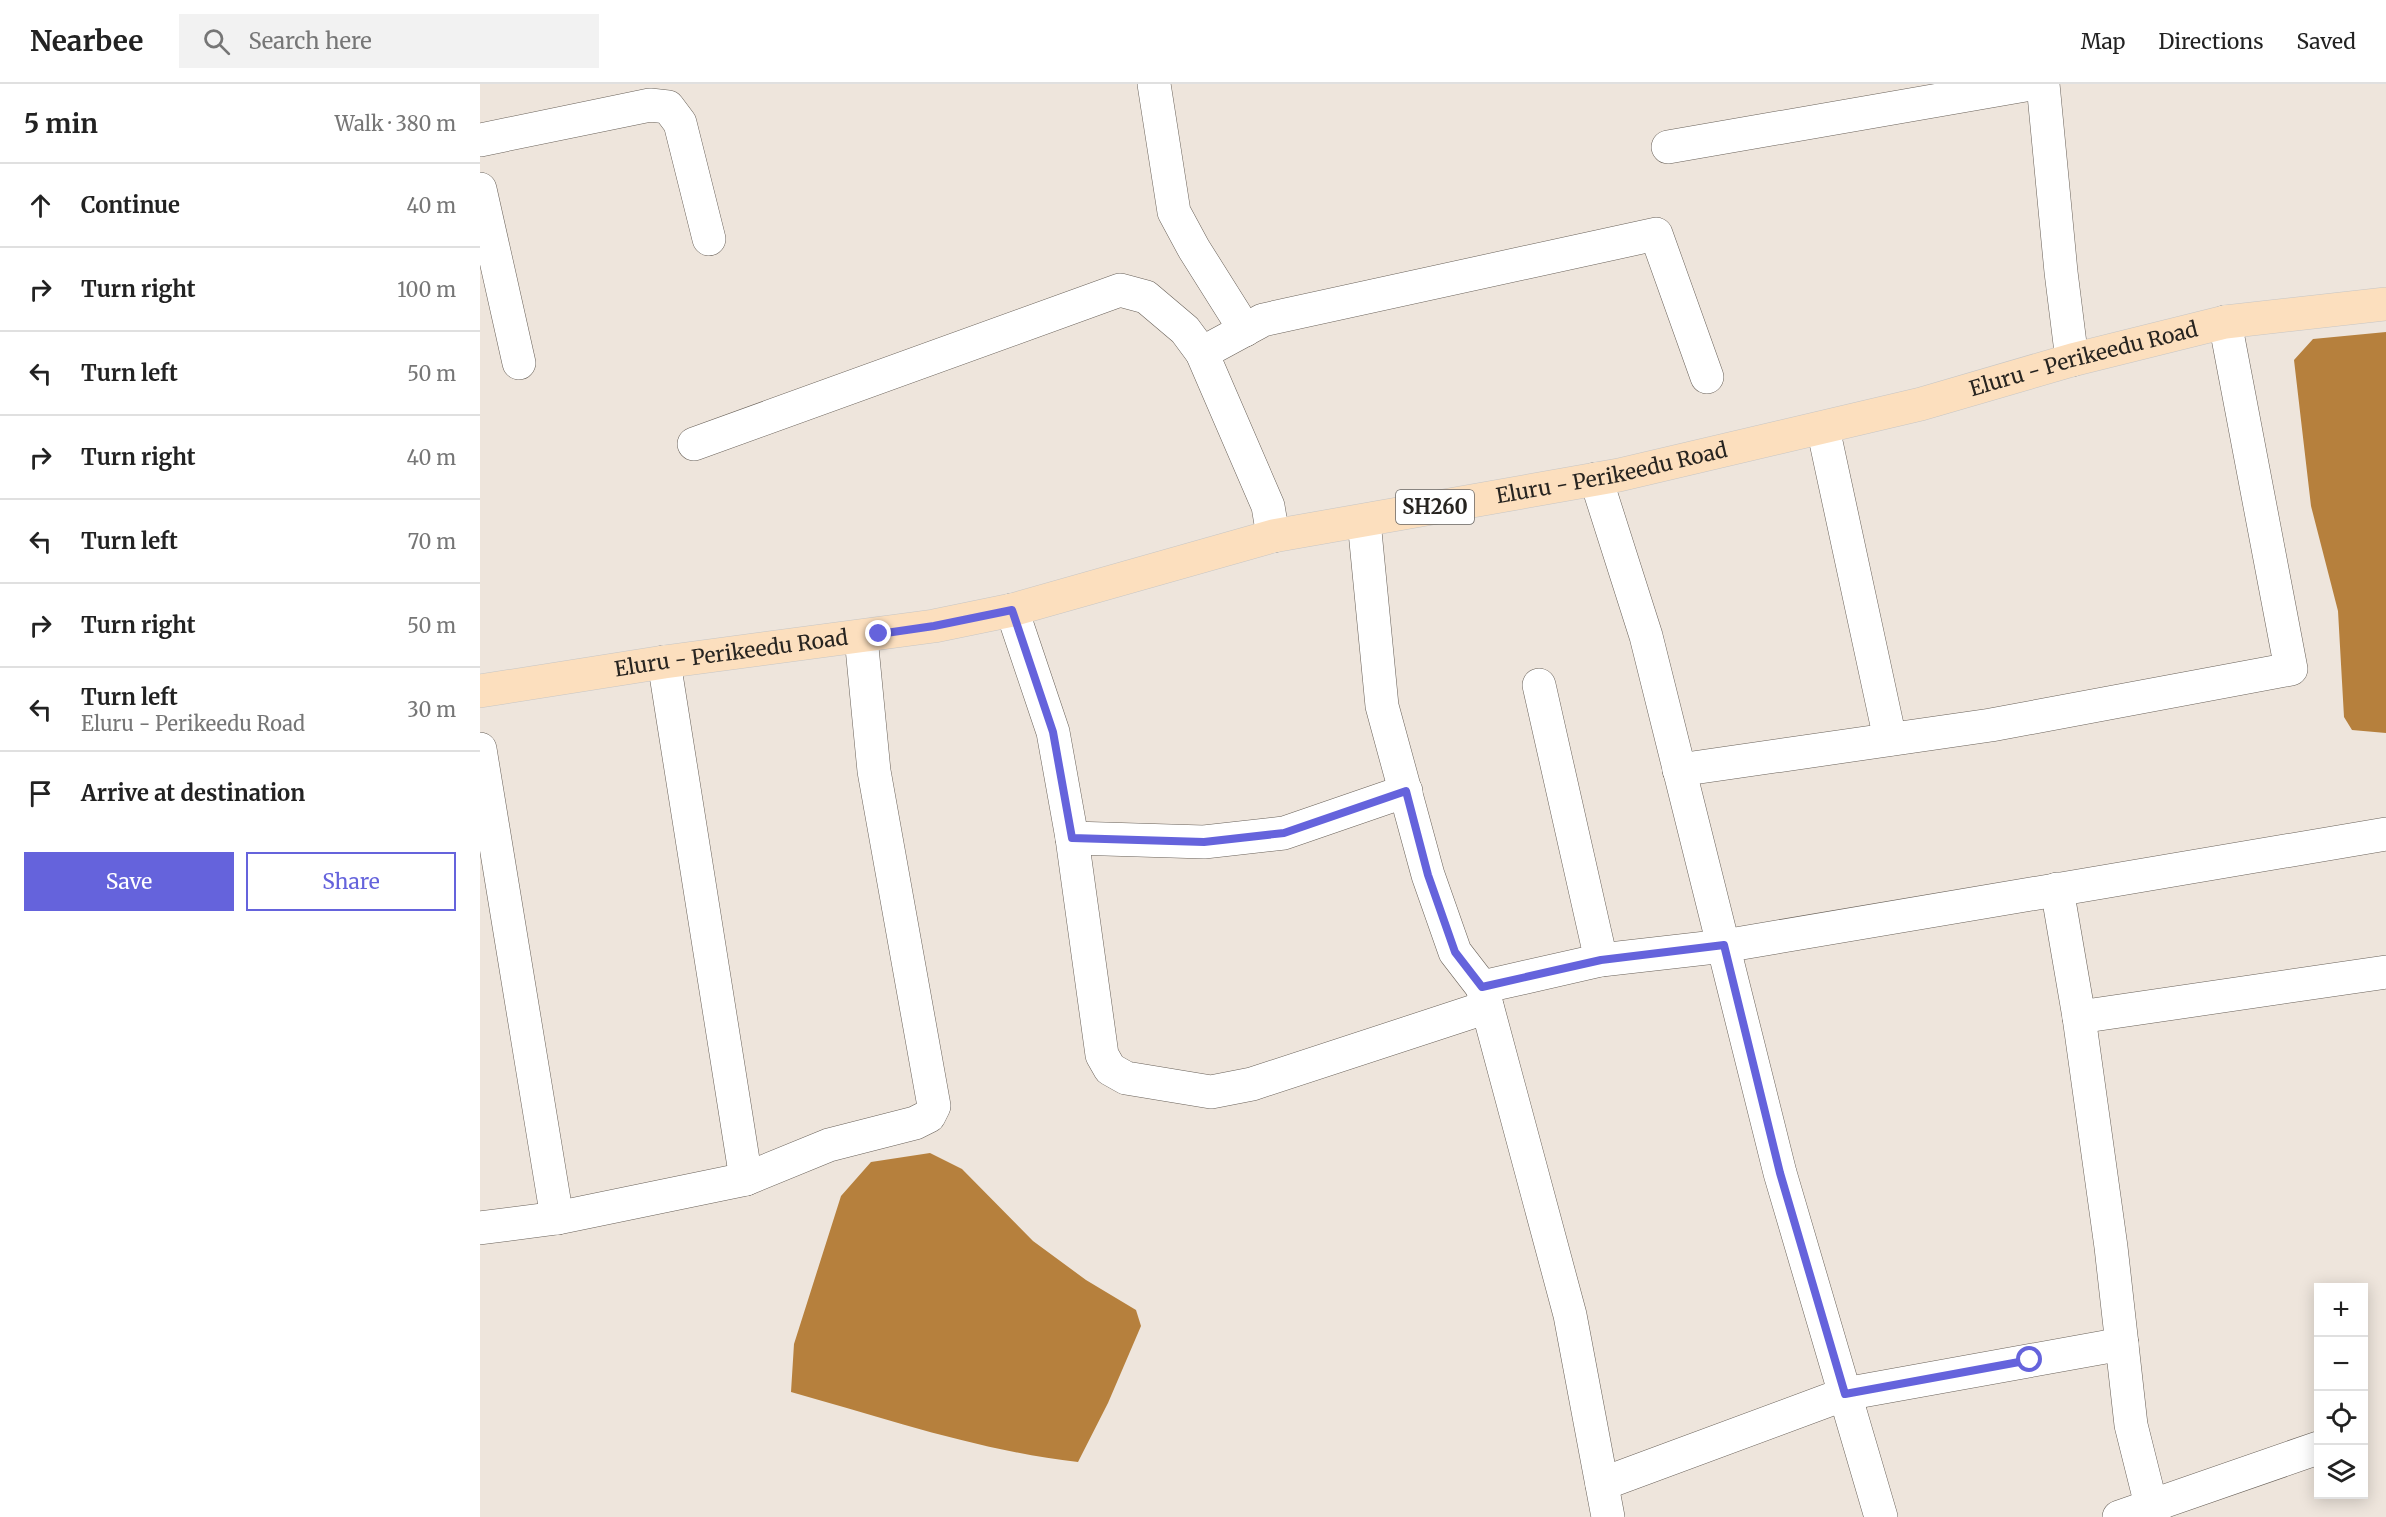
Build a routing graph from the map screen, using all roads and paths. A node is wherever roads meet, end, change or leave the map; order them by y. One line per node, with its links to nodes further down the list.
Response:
1 (1154, 84): 10 (street)
2 (2031, 84): 5 (street)
3 (2043, 84): 12 (street)
4 (480, 140): 7 (street)
5 (1668, 147)
6 (480, 189): 13 (street)
7 (709, 239)
8 (2386, 304): 9 (main road, Eluru - Perikeedu Road / SH260)
9 (2225, 322): 12 (main road, Eluru - Perikeedu Road / SH260); 25 (street)
10 (1245, 330): 11 (street); 14 (street)
11 (1202, 353): 16 (street); 18 (street)
12 (2072, 360): 15 (main road, Eluru - Perikeedu Road / SH260)
13 (519, 363)
14 (1707, 377)
15 (1823, 428): 17 (main road, Eluru - Perikeedu Road / SH260); 25 (street)
16 (694, 444)
17 (1596, 479): 19 (main road, Eluru - Perikeedu Road / SH260); 27 (street)
18 (1271, 521): 19 (main road, Eluru - Perikeedu Road / SH260); 20 (main road, Eluru - Perikeedu Road / SH260)
19 (1364, 521): 28 (street)
20 (1012, 610): 21 (main road, Eluru - Perikeedu Road / SH260); 30 (street)
21 (861, 637): 22 (main road, Eluru - Perikeedu Road / SH260); 37 (street)
22 (664, 662): 24 (main road, Eluru - Perikeedu Road / SH260); 37 (street)
23 (1539, 685): 33 (street)
24 (480, 691)
25 (1890, 739): 27 (street)
26 (480, 749): 38 (street)
27 (1680, 770): 32 (street)
28 (1406, 791): 30 (street); 35 (street)
29 (2386, 834): 31 (street)
30 (1072, 838): 35 (street)
31 (2057, 889): 32 (street); 36 (street)
32 (1724, 945): 33 (street); 41 (street)
33 (1601, 960): 35 (street)
34 (2386, 972): 36 (street)
35 (1485, 997): 43 (street)
36 (2079, 1017): 40 (street)
37 (746, 1179): 38 (street)
38 (557, 1218): 39 (street)
39 (480, 1228)
40 (2122, 1344): 41 (street); 44 (street)
41 (1845, 1394): 43 (street); 46 (street)
42 (2314, 1450): 44 (street)
43 (1602, 1484): 45 (street)
44 (2153, 1512): 47 (street)
45 (1608, 1517)
46 (1881, 1517)
47 (2120, 1517)

